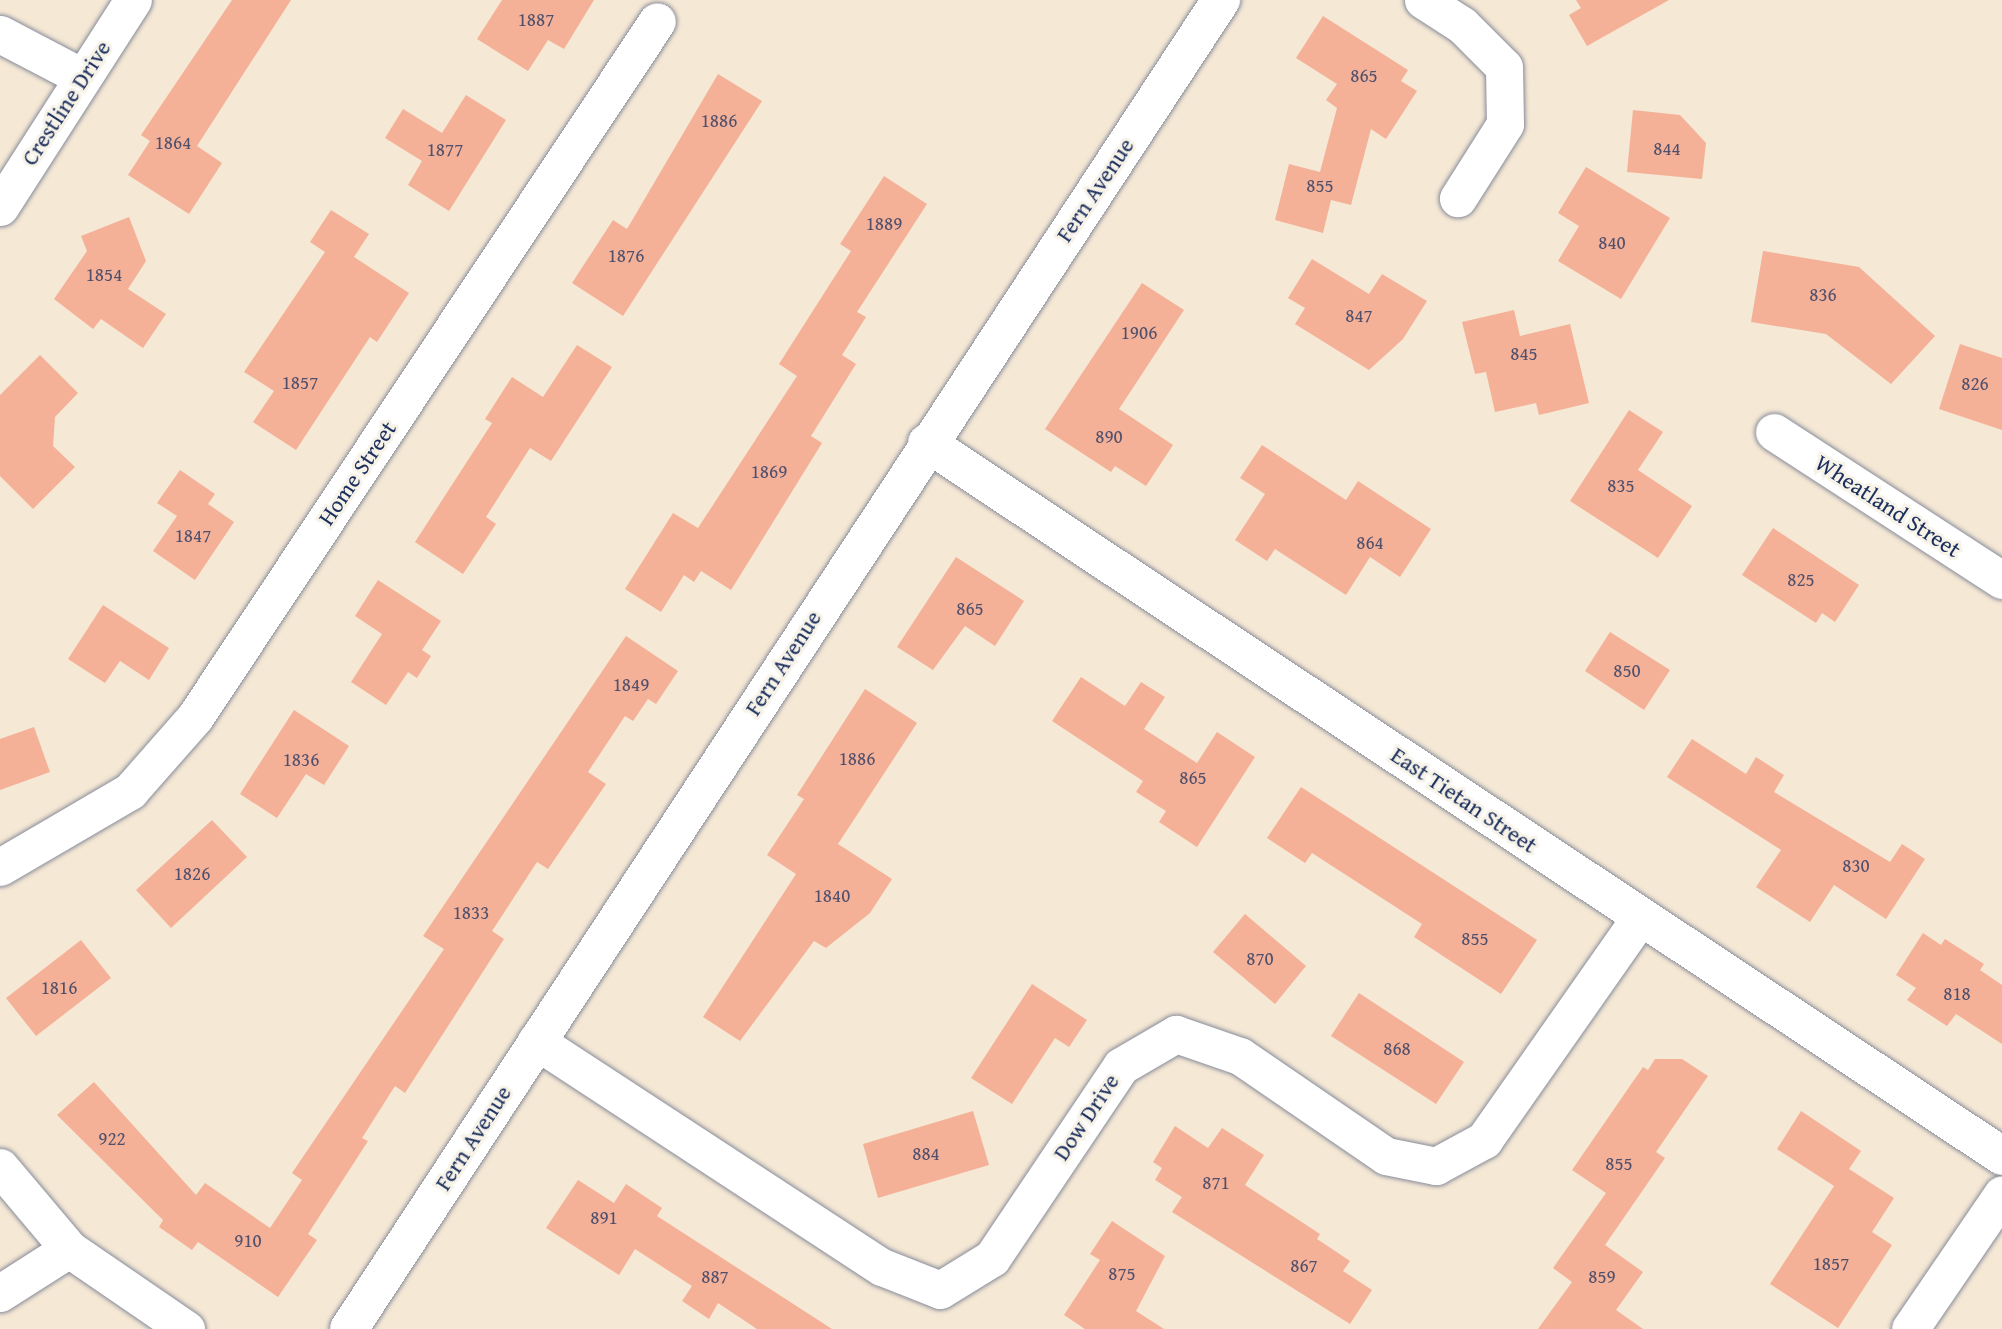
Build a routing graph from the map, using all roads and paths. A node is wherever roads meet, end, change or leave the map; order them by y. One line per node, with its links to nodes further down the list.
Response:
1 (133, 0): 6 (street, Crestline Drive)
2 (1221, 0): 10 (main road, Fern Avenue)
3 (1423, 0): 7 (street)
4 (657, 21): 12 (street, Home Street)
5 (0, 34): 6 (street)
6 (82, 77): 8 (street, Crestline Drive)
7 (1458, 198)
8 (0, 207)
9 (1774, 432): 11 (street, Wheatland Street)
10 (927, 443): 13 (main road, East Tietan Street); 14 (main road, Fern Avenue)
11 (2002, 580)
12 (0, 867)
13 (1640, 917): 14 (street, Dow Drive); 15 (main road, East Tietan Street)
14 (536, 1041): 21 (main road, Fern Avenue)
15 (2002, 1156)
16 (0, 1167): 18 (street)
17 (2002, 1194): 22 (street)
18 (69, 1249): 19 (street); 20 (street)
19 (0, 1293)
20 (186, 1329)
21 (349, 1329)
22 (1910, 1329)

